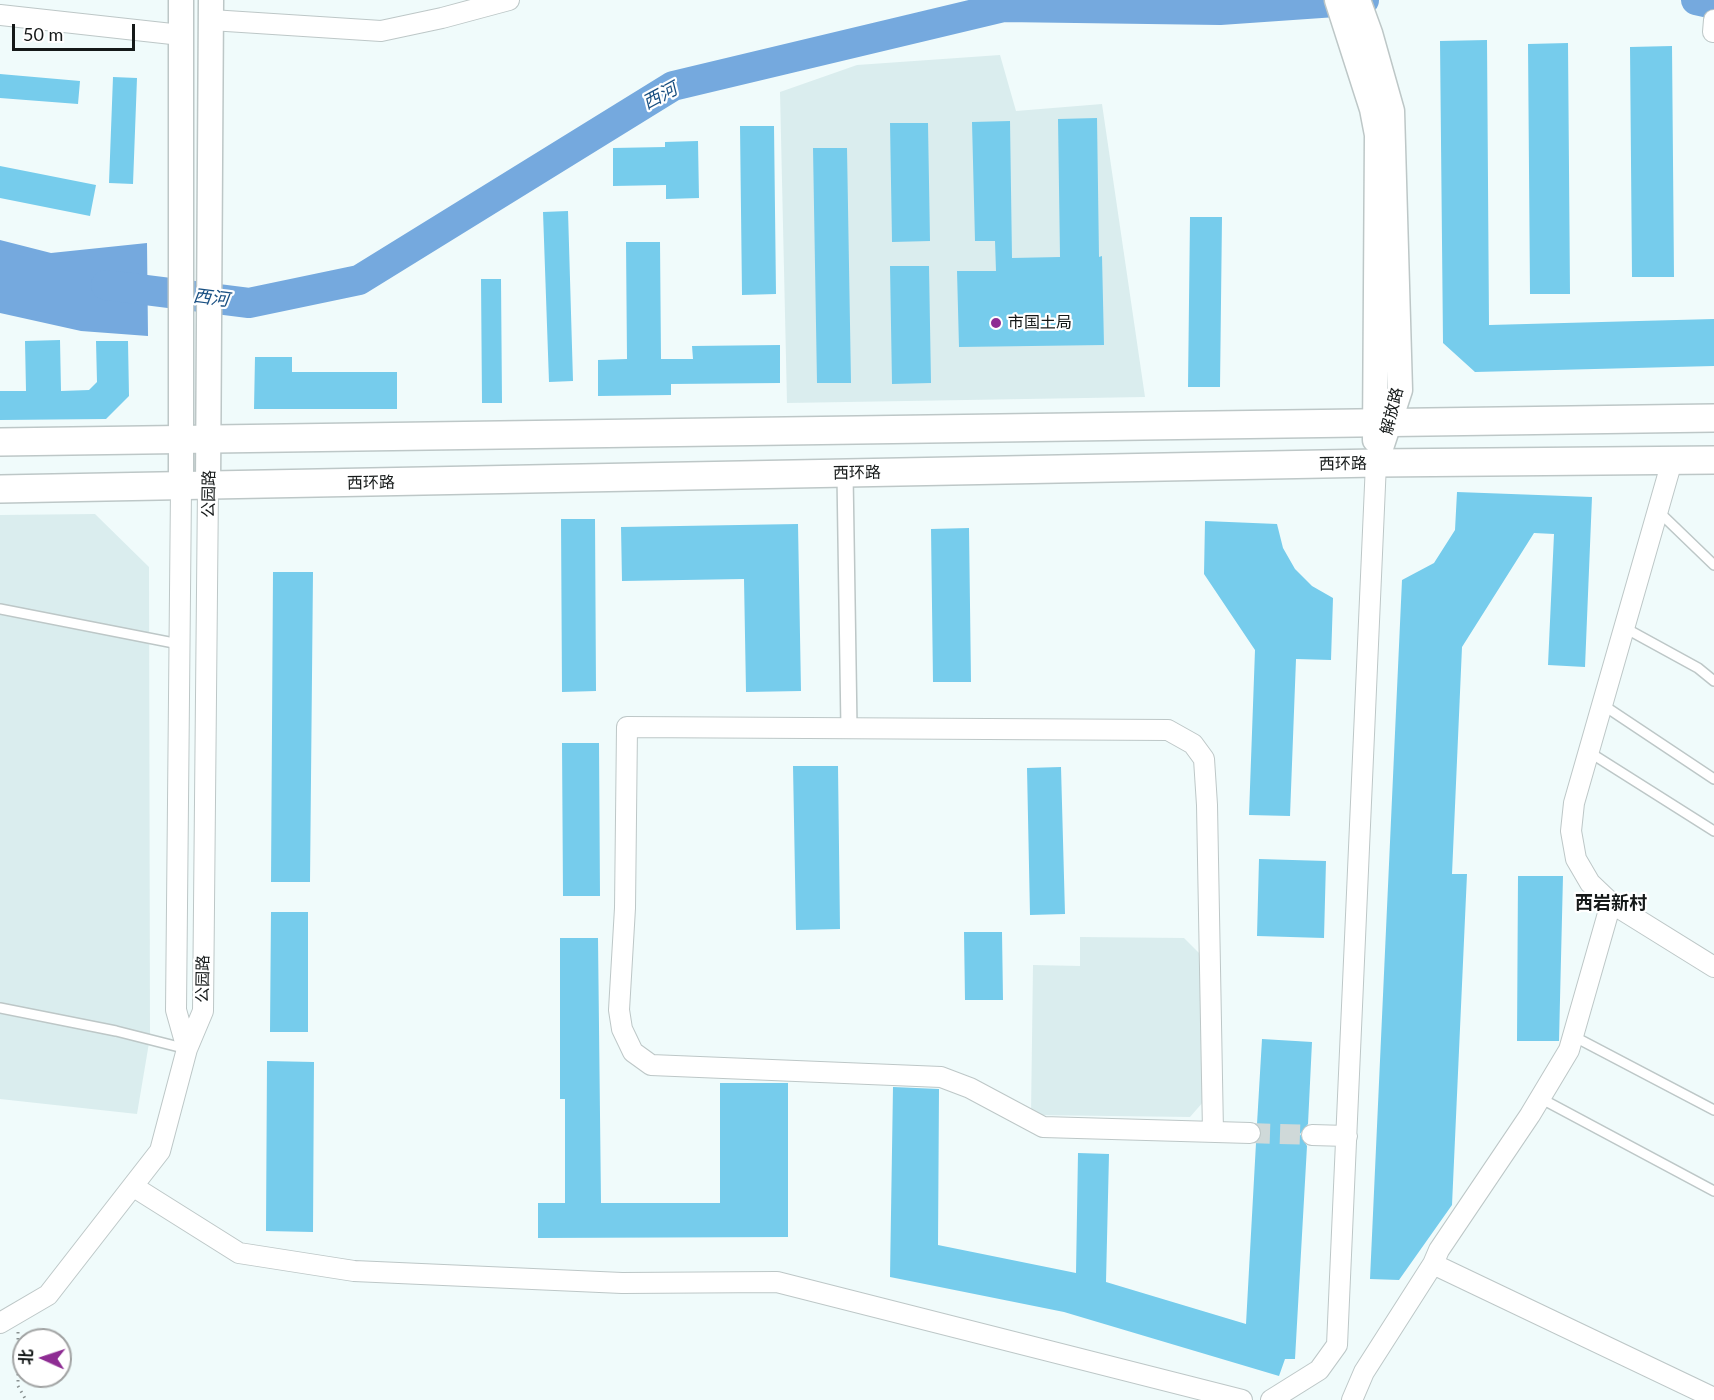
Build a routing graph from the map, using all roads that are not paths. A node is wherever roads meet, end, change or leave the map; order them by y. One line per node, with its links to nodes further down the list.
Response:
1 (181, 0): 8 (street, 公园路)
2 (509, 0): 5 (street)
3 (1337, 0): 7 (street, 解放路)
4 (1358, 0): 7 (street, 解放路)
5 (211, 10): 12 (street, 公园路)
6 (0, 15): 8 (street)
7 (1360, 34): 10 (street, 解放路)
8 (181, 35): 11 (street, 公园路)
9 (1714, 418): 10 (main road)
10 (1383, 423): 12 (main road); 16 (street, 解放路)
11 (182, 440): 12 (main road); 13 (main road); 19 (street, 公园路)
12 (210, 440): 18 (street, 公园路)
13 (0, 442)
14 (1714, 460): 15 (main road, 西环路)
15 (1672, 461): 16 (main road, 西环路); 21 (street)
16 (1376, 464): 17 (main road, 西环路); 42 (street)
17 (845, 474): 18 (main road, 西环路); 28 (street)
18 (208, 486): 19 (main road, 西环路); 36 (street, 公园路)
19 (181, 488): 20 (main road, 西环路); 25 (street, 公园路)
20 (0, 489)
21 (1658, 511): 22 (lane); 24 (street)
22 (1714, 565)
23 (0, 609): 25 (lane)
24 (1625, 628): 26 (lane); 27 (street)
25 (180, 644): 36 (street, 公园路)
26 (1714, 681)
27 (1603, 705): 29 (street); 30 (lane)
28 (849, 728): 39 (street); 39 (street)
29 (1589, 752): 31 (lane); 32 (street)
30 (1714, 778)
31 (1714, 831)
32 (1611, 903): 33 (street); 35 (street)
33 (1714, 967)
34 (0, 1008): 36 (lane)
35 (1573, 1036): 37 (street); 38 (lane)
36 (187, 1049): 43 (street)
37 (1540, 1098): 44 (lane); 45 (street)
38 (1714, 1110)
39 (1213, 1132): 40 (street)
40 (1250, 1133)
41 (1312, 1135): 42 (street)
42 (1347, 1136): 49 (street)
43 (134, 1187): 46 (street); 48 (street)
44 (1714, 1191)
45 (1433, 1264): 47 (street); 50 (street)
46 (8, 1318)
47 (1714, 1398)
48 (1242, 1400)
49 (1271, 1400)
50 (1352, 1400)

